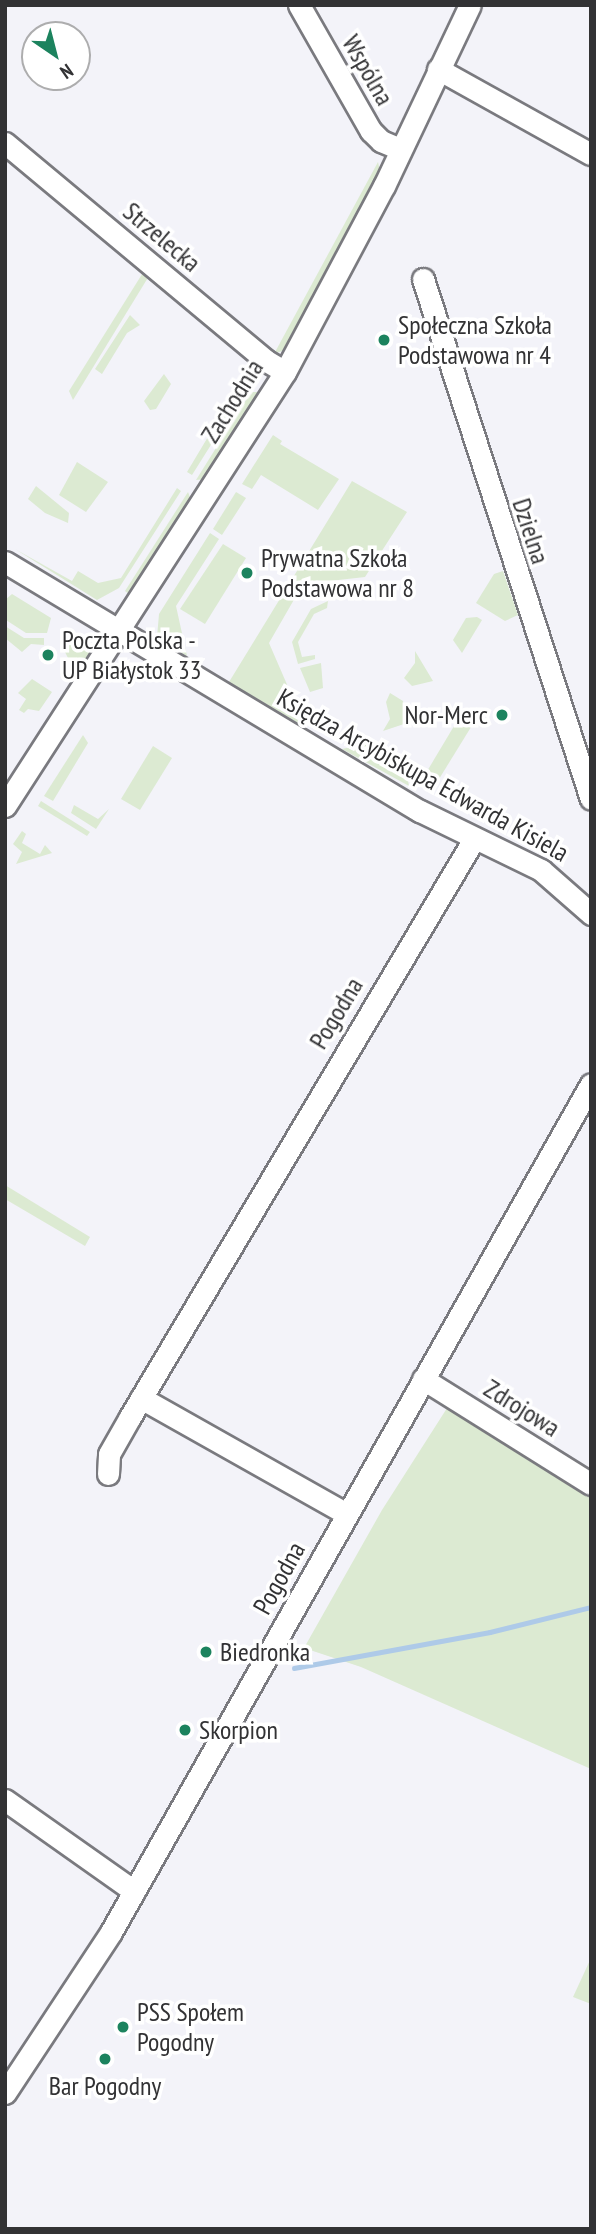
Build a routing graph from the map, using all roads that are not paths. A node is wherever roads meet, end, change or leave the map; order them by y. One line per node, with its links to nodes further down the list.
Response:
1 (299, 5): 5 (street, Wspólna)
2 (470, 5): 3 (street, Zachodnia)
3 (438, 69): 5 (street, Zachodnia); 6 (street)
4 (5, 143): 8 (street, Strzelecka)
5 (400, 149): 8 (street, Zachodnia)
6 (591, 153)
7 (423, 279): 11 (street, Dzielna)
8 (285, 372): 10 (street, Zachodnia)
9 (5, 562): 10 (street, Księdza Arcybiskupa Edwarda Kisiela)
10 (119, 631): 12 (street, Zachodnia); 13 (street, Księdza Arcybiskupa Edwarda Kisiela)
11 (591, 799)
12 (5, 806)
13 (474, 839): 14 (street, Księdza Arcybiskupa Edwarda Kisiela); 17 (street, Pogodna)
14 (591, 914)
15 (591, 1084): 16 (street, Pogodna)
16 (423, 1379): 19 (street, Zdrojowa); 20 (street, Pogodna)
17 (141, 1398): 18 (street, Pogodna); 20 (street)
18 (108, 1474)
19 (591, 1484)
20 (347, 1514): 22 (street, Pogodna)
21 (5, 1800): 22 (street)
22 (134, 1891): 23 (street, Pogodna)
23 (5, 2094)

